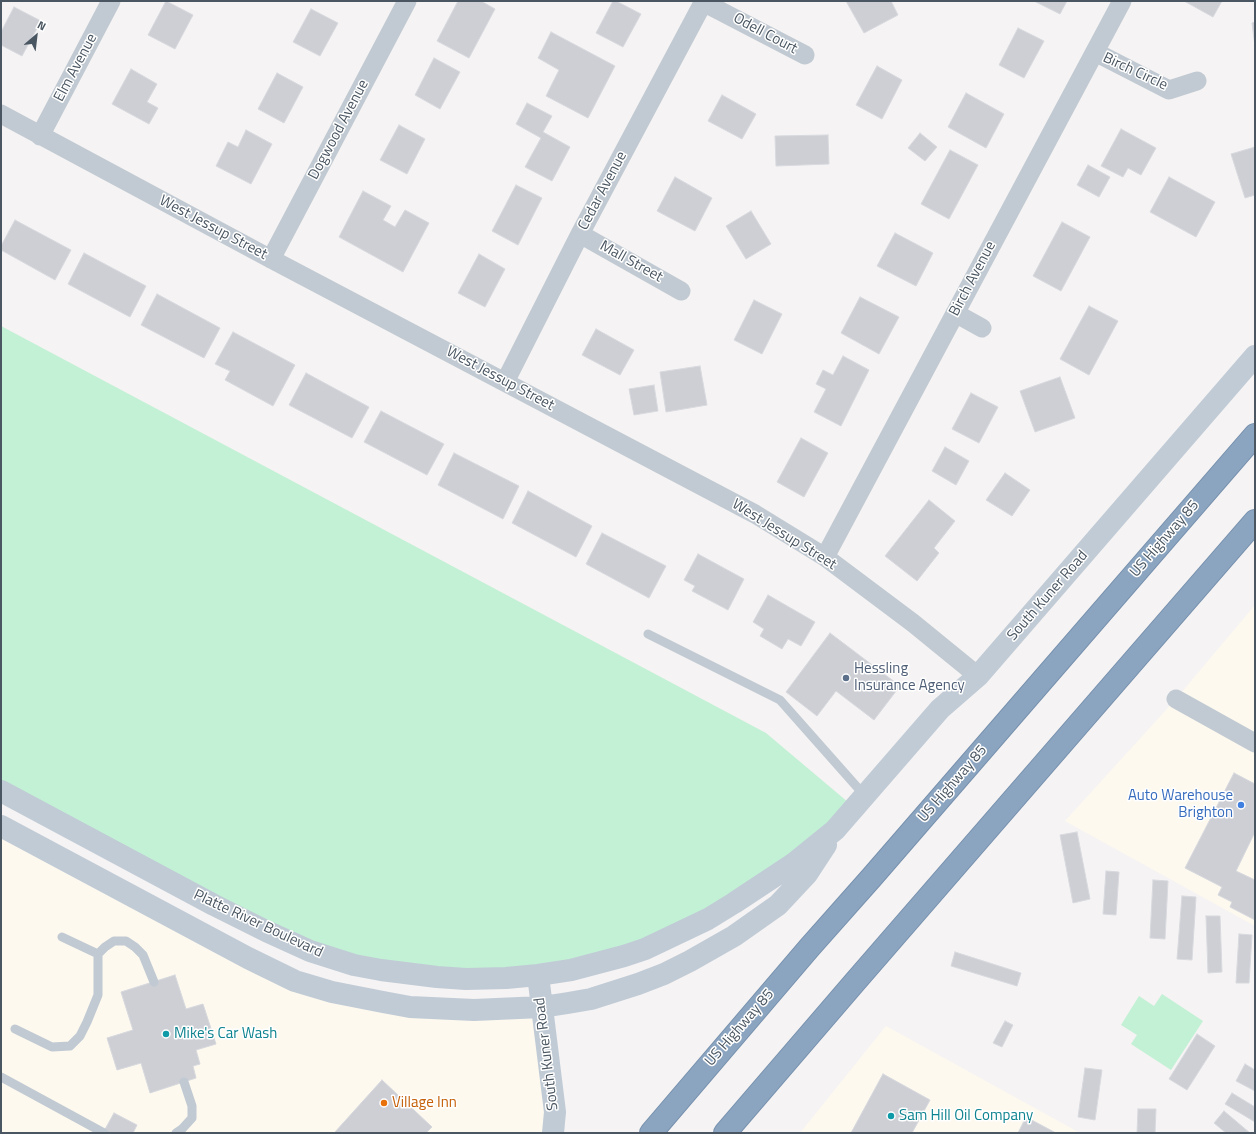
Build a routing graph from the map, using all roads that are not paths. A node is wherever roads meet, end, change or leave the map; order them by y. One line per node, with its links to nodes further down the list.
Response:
1 (111, 1): 9 (street, Elm Avenue)
2 (407, 1): 11 (street, Dogwood Avenue)
3 (1122, 1): 5 (street, Birch Avenue)
4 (704, 2): 6 (street, Odell Court); 10 (street, Cedar Avenue)
5 (1094, 52): 7 (street, Birch Circle); 13 (street, Birch Avenue)
6 (805, 55)
7 (1198, 81)
8 (1, 114): 9 (street, West Jessup Street)
9 (40, 136): 11 (street, West Jessup Street)
10 (580, 234): 12 (street, Mall Street); 16 (street, Cedar Avenue)
11 (271, 259): 16 (street, West Jessup Street)
12 (681, 290)
13 (955, 313): 14 (street); 19 (street, Birch Avenue)
14 (982, 328)
15 (1255, 356): 21 (street, South Kuner Road)
16 (505, 382): 19 (street, West Jessup Street)
17 (1255, 435): 39 (highway, US Highway 85)
18 (1255, 521): 40 (highway)
19 (825, 557): 21 (street, West Jessup Street)
20 (648, 634): 25 (lane)
21 (978, 676): 25 (street, South Kuner Road)
22 (1176, 699): 23 (street)
23 (1255, 743)
24 (1, 791): 30 (street, Platte River Boulevard)
25 (865, 796): 27 (street, South Kuner Road)
26 (1, 826): 32 (street, Platte River Boulevard)
27 (835, 830): 30 (street, Platte River Boulevard); 32 (street, Platte River Boulevard)
28 (62, 937): 29 (lane)
29 (98, 954): 31 (lane); 33 (lane)
30 (538, 975): 32 (street, South Kuner Road)
31 (154, 982)
32 (542, 1007): 38 (street, South Kuner Road)
33 (15, 1029)
34 (1, 1077): 36 (lane)
35 (184, 1082): 37 (lane)
36 (104, 1133)
37 (176, 1133)
38 (553, 1133)
39 (651, 1133)
40 (725, 1133)

